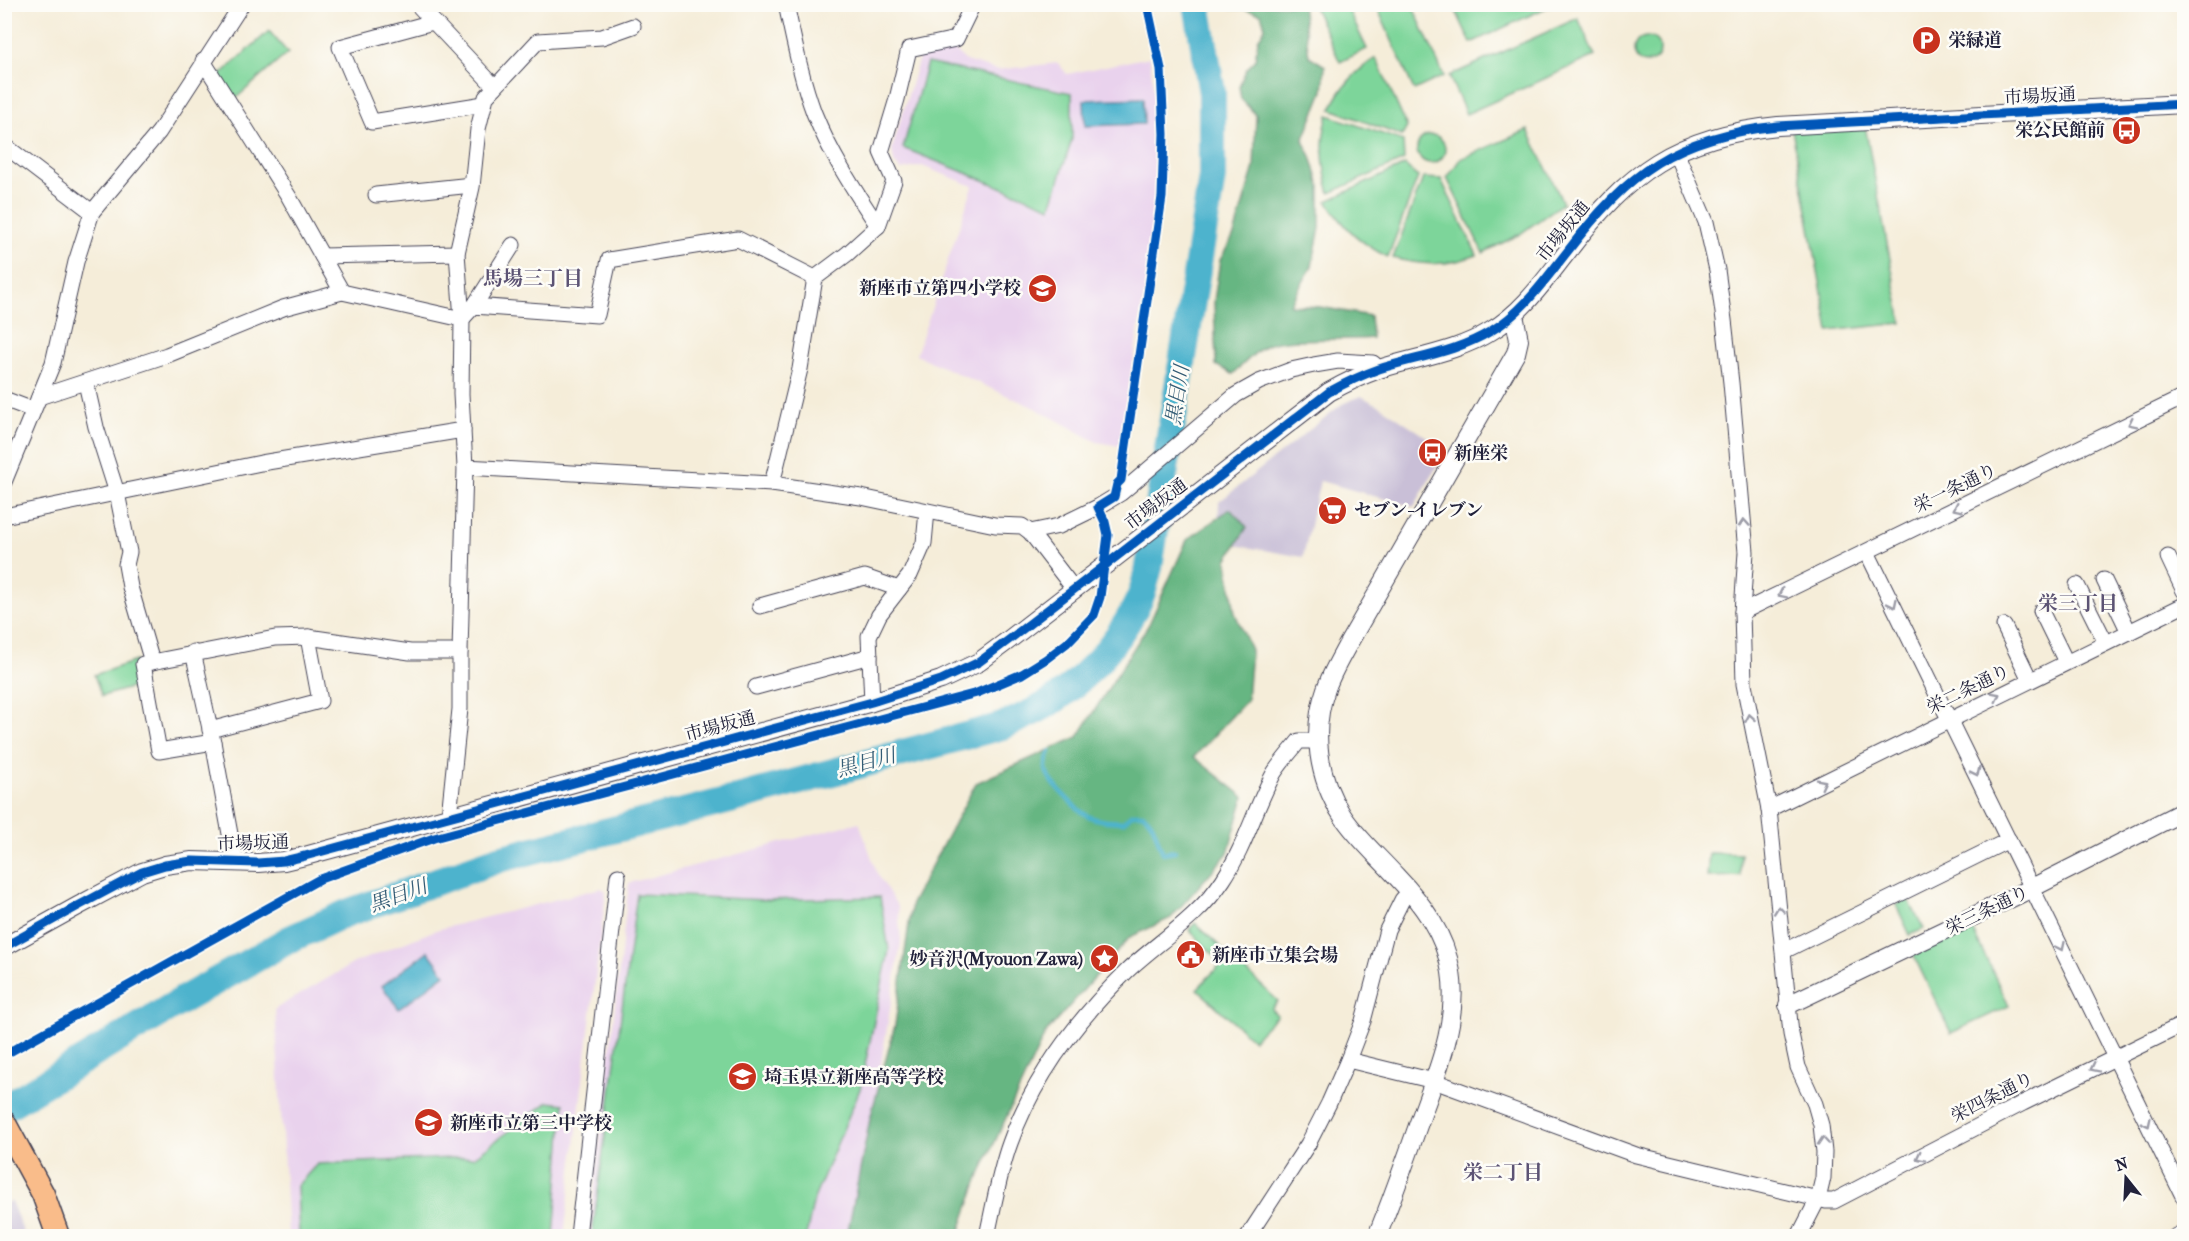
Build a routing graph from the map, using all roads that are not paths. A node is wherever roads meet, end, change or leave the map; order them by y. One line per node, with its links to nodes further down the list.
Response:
1 (242, 4): 7 (street)
2 (417, 4): 5 (street)
3 (786, 4): 16 (street)
4 (973, 4): 16 (street)
5 (433, 22): 8 (street); 9 (street)
6 (633, 26): 8 (street)
7 (203, 61): 15 (street); 19 (street)
8 (495, 87): 9 (street)
9 (484, 104): 13 (street)
10 (2184, 104): 12 (street, 市場坂通)
11 (4, 145): 15 (street)
12 (1676, 152): 23 (street, 市場坂通); 48 (street, one-way to 12)
13 (472, 184): 14 (street); 18 (street)
14 (376, 195)
15 (92, 212): 29 (street)
16 (878, 226): 20 (street)
17 (513, 245): 22 (street)
18 (457, 253): 19 (street); 24 (street)
19 (322, 256): 21 (street)
20 (815, 278): 22 (street); 33 (street)
21 (342, 292): 24 (street); 26 (street)
22 (474, 306): 24 (street)
23 (1514, 315): 25 (street, 市場坂通); 63 (street)
24 (462, 319): 30 (street)
25 (1378, 369): 37 (street); 43 (street, 市場坂通)
26 (86, 383): 29 (street); 34 (street)
27 (2184, 397): 38 (street, 栄一条通り, one-way to 38)
28 (4, 399): 29 (street)
29 (36, 404): 32 (street)
30 (463, 430): 31 (street); 34 (street)
31 (465, 467): 33 (street); 54 (street)
32 (4, 482)
33 (772, 484): 35 (street)
34 (117, 493): 36 (street); 56 (street)
35 (927, 511): 37 (street); 42 (street)
36 (4, 516)
37 (1030, 532): 43 (street)
38 (1867, 552): 48 (street, 栄一条通り, one-way to 48); 61 (street, one-way to 61)
39 (2168, 557): 44 (street)
40 (2104, 580): 50 (street)
41 (2077, 585): 52 (street)
42 (899, 589): 46 (street); 55 (street)
43 (1074, 589): 60 (street, 市場坂通)
44 (2184, 591)
45 (2184, 605): 50 (street, 栄二条通り)
46 (760, 606)
47 (2041, 611): 57 (street)
48 (1742, 612): 64 (street, one-way to 48)
49 (2004, 626): 58 (street)
50 (2129, 632): 52 (street, 栄二条通り)
51 (308, 637): 53 (street); 54 (street); 62 (street)
52 (2106, 643): 57 (street, 栄二条通り)
53 (193, 652): 56 (street); 62 (street)
54 (459, 652): 66 (street)
55 (870, 656): 59 (street); 60 (street)
56 (152, 662): 62 (street)
57 (2066, 662): 58 (street, 栄二条通り)
58 (2030, 680): 61 (street, 栄二条通り, one-way to 58)
59 (756, 687)
60 (872, 702): 66 (street, 市場坂通)
61 (1950, 719): 64 (street, 栄二条通り, one-way to 61); 67 (street, one-way to 67)
62 (212, 736): 68 (street)
63 (1318, 741): 71 (street); 85 (street)
64 (1769, 809): 73 (street, one-way to 64)
65 (2184, 811): 70 (street, 栄三条通り)
66 (449, 816): 68 (street, 市場坂通)
67 (2009, 840): 70 (street); 73 (street)
68 (235, 861): 72 (street, 市場坂通)
69 (618, 876): 84 (street)
70 (2033, 888): 74 (street, 栄三条通り); 76 (street, one-way to 76)
71 (1410, 891): 77 (street); 78 (street)
72 (4, 947)
73 (1784, 951): 74 (street)
74 (1788, 1005): 81 (street, one-way to 74)
75 (2184, 1024): 76 (street, 栄四条通り)
76 (2114, 1058): 80 (street, one-way to 80); 81 (street, 栄四条通り, one-way to 81)
77 (1348, 1060): 78 (street); 86 (street)
78 (1434, 1081): 81 (street); 87 (street)
79 (4, 1122): 83 (main road)
80 (2184, 1198)
81 (1818, 1199): 88 (street)
82 (2184, 1232): 89 (street)
83 (58, 1236)
84 (578, 1236)
85 (987, 1236)
86 (1248, 1236)
87 (1377, 1236)
88 (1799, 1236)
89 (2176, 1236)

